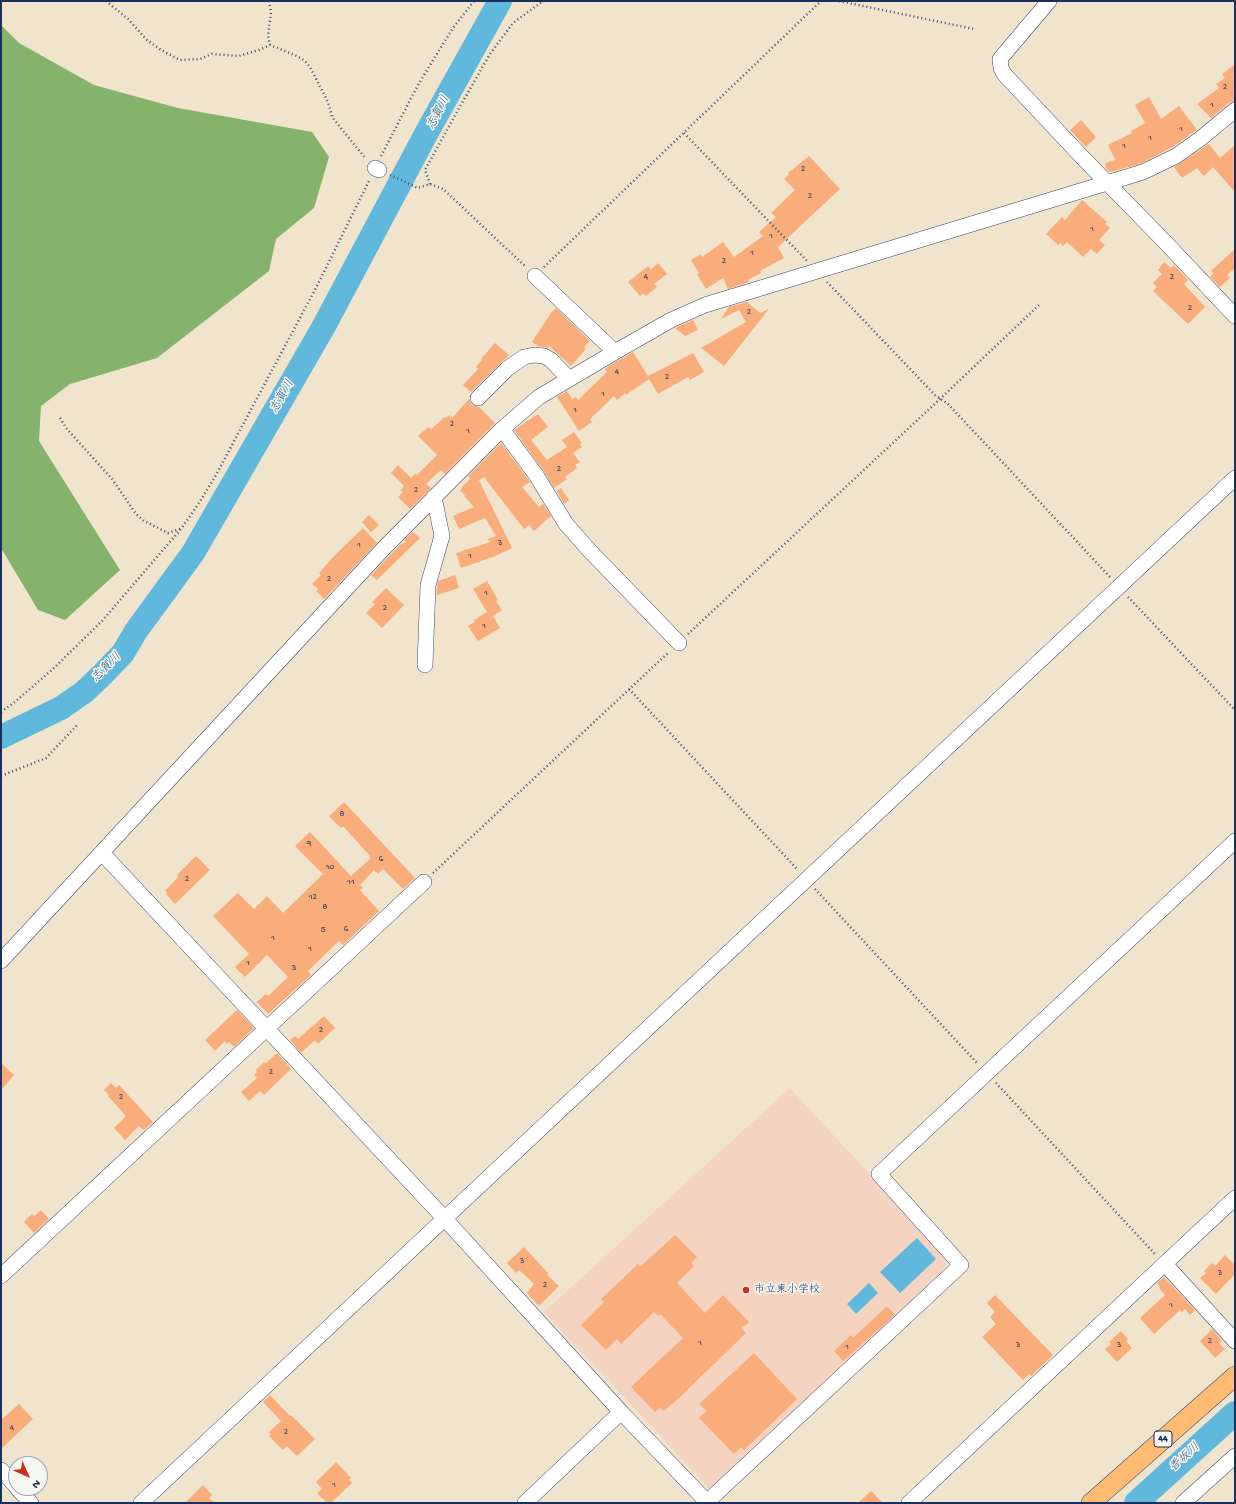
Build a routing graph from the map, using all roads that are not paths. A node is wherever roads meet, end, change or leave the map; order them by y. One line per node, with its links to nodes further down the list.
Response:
1 (1049, 1): 3 (street)
2 (1235, 110): 3 (street)
3 (1108, 182): 5 (street); 6 (street)
4 (535, 276): 6 (street)
5 (1235, 316)
6 (615, 352): 7 (street)
7 (569, 379): 8 (street); 9 (street)
8 (478, 398)
9 (502, 429): 11 (street); 12 (street)
10 (1235, 478): 20 (street)
11 (434, 497): 13 (street); 15 (street)
12 (679, 643)
13 (425, 665)
14 (1235, 841): 29 (street)
15 (102, 853): 17 (street); 18 (street)
16 (424, 882): 18 (street)
17 (1, 961)
18 (267, 1029): 20 (street); 22 (street)
19 (1235, 1198): 21 (street)
20 (445, 1219): 25 (street); 30 (street)
21 (1165, 1264): 23 (street); 32 (street)
22 (1, 1276)
23 (1235, 1341)
24 (1235, 1376): 33 (main road, 44)
25 (621, 1412): 29 (street); 31 (street)
26 (1234, 1458): 34 (street)
27 (1, 1470): 28 (street)
28 (8, 1477)
29 (708, 1502)
30 (141, 1503)
31 (525, 1503)
32 (909, 1503)
33 (1091, 1503)
34 (1182, 1503)

